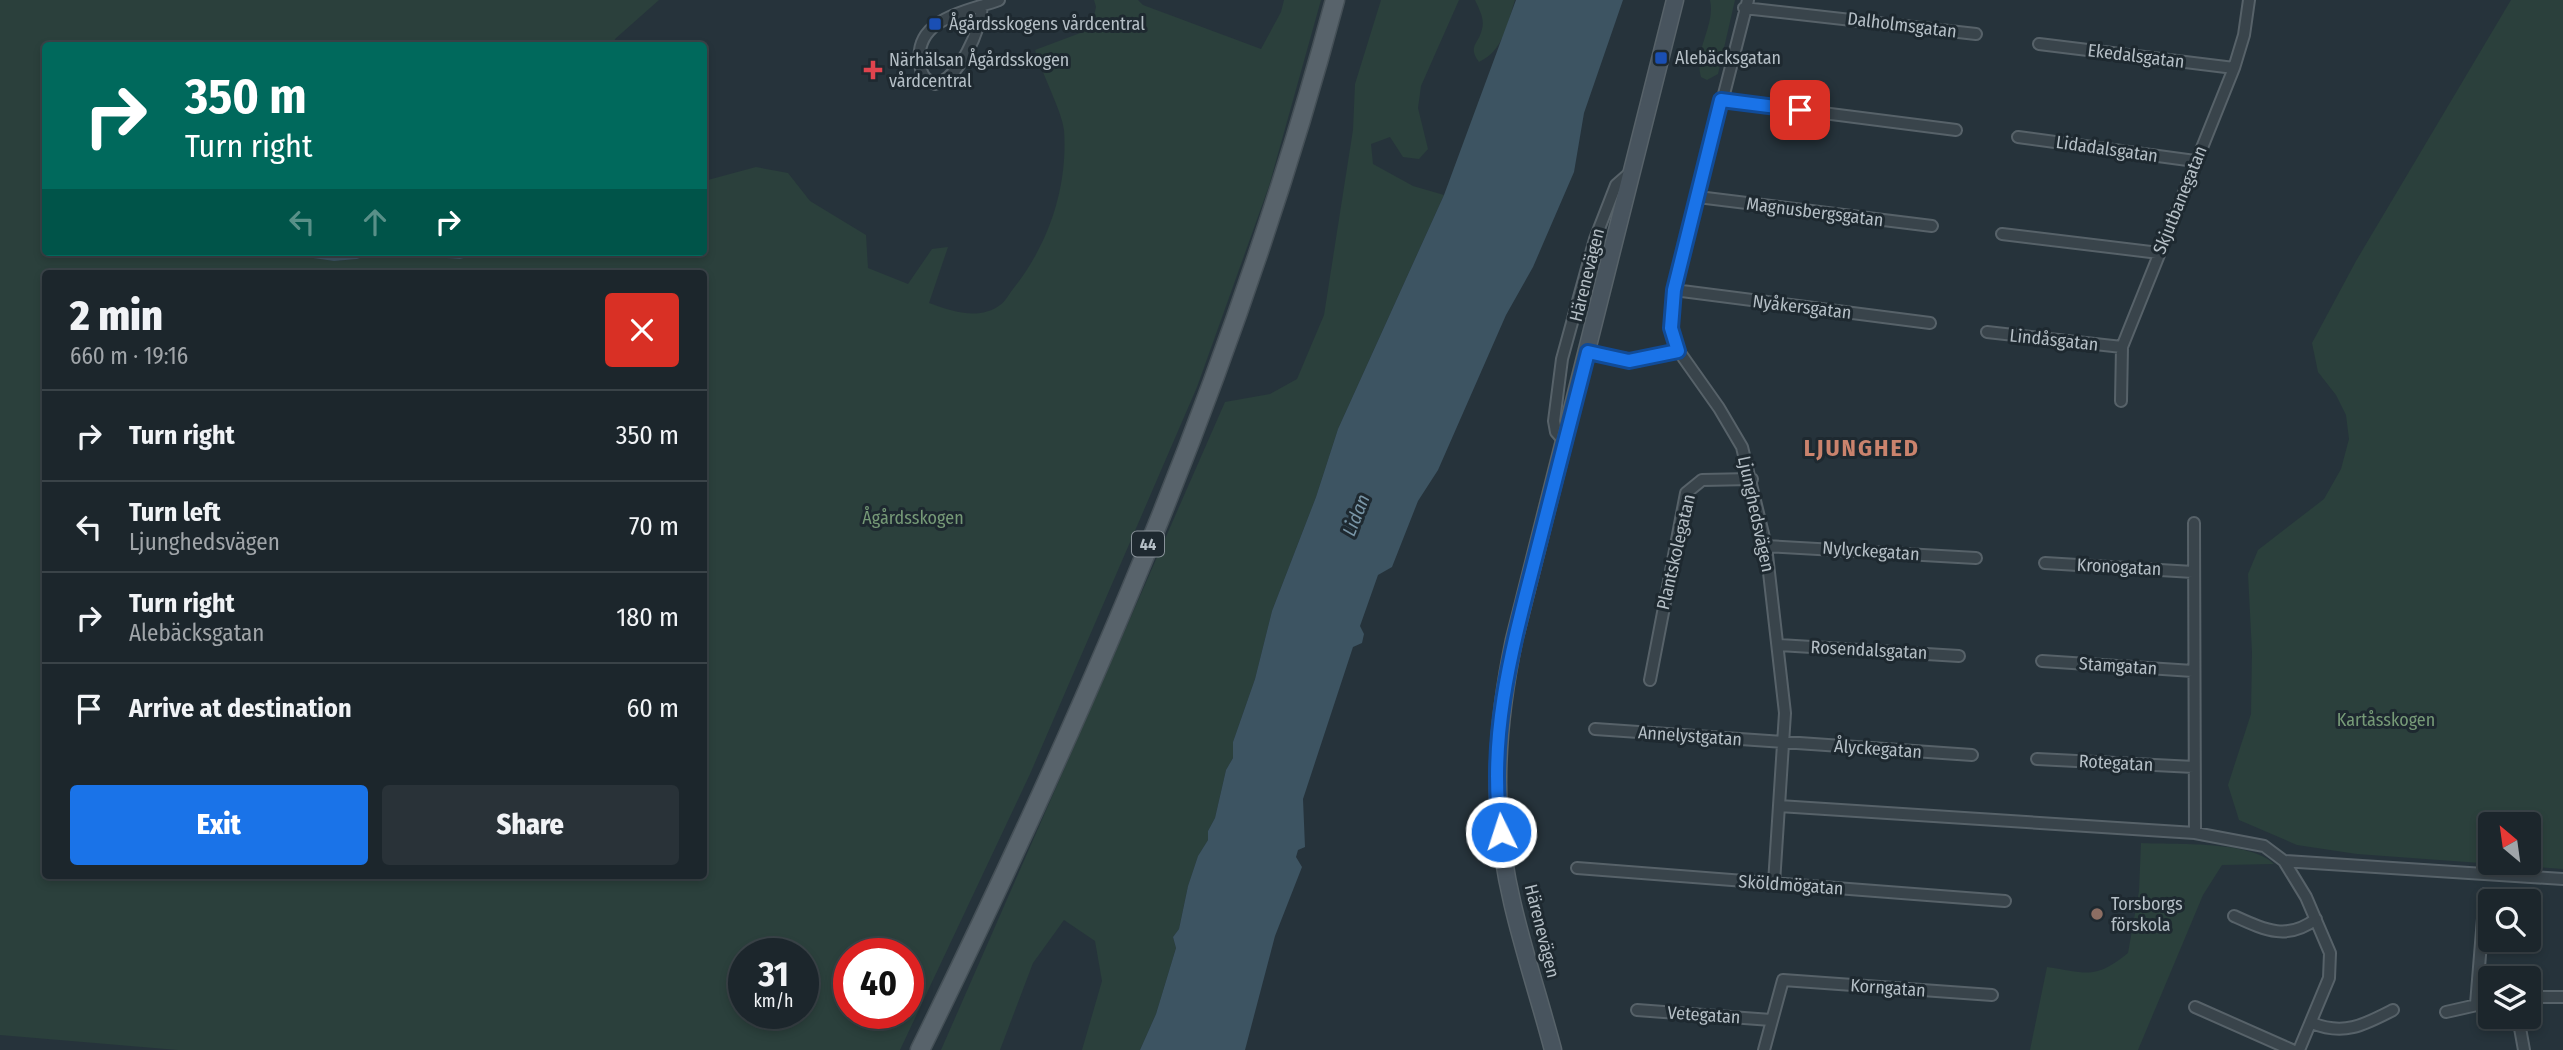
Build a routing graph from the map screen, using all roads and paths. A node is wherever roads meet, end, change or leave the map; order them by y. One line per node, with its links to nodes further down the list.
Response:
1 (999, 0): 6 (street)
2 (1335, 0): 64 (main road, 44)
3 (2249, 0): 9 (street, Skjutbanegatan)
4 (1675, 1): 14 (street, Härenevägen)
5 (1746, 4): 7 (street, Dalholmsgatan); 10 (street, Ljunghedsvägen)
6 (982, 6): 6 (street)
7 (1976, 34)
8 (2039, 44): 9 (street, Ekedalsgatan)
9 (2234, 68): 13 (street, Skjutbanegatan)
10 (1721, 100): 11 (street); 15 (street, Ljunghedsvägen)
11 (1956, 130)
12 (2018, 137): 13 (street, Lidadalsgatan)
13 (2195, 161): 18 (street, Skjutbanegatan)
14 (1632, 171): 24 (street, Härenevägen); 26 (street)
15 (1698, 197): 16 (street, Magnusbergsgatan); 19 (street, Ljunghedsvägen)
16 (1932, 226)
17 (2002, 234): 18 (street)
18 (2158, 253): 22 (street, Skjutbanegatan)
19 (1674, 290): 20 (street, Nyåkersgatan); 23 (street, Ljunghedsvägen)
20 (1930, 323)
21 (1987, 332): 22 (street, Lindåsgatan)
22 (2122, 347): 25 (street, Skjutbanegatan)
23 (1678, 351): 24 (street); 27 (street, Ljunghedsvägen)
24 (1588, 352): 26 (street, Härenevägen)
25 (2121, 401)
26 (1564, 441): 65 (street, Härenevägen)
27 (1752, 479): 29 (street, Ljunghedsvägen); 37 (street, Plantskolegatan)
28 (2194, 523): 32 (street)
29 (1766, 546): 30 (street, Nylyckegatan); 33 (street, Ljunghedsvägen)
30 (1976, 558)
31 (2045, 563): 32 (street, Kronogatan)
32 (2193, 572): 36 (street)
33 (1779, 645): 34 (street, Rosendalsgatan); 39 (street, Ljunghedsvägen)
34 (1959, 656)
35 (2042, 661): 36 (street, Stamgatan)
36 (2193, 671): 42 (street)
37 (1650, 680)
38 (1595, 729): 39 (street, Annelystgatan)
39 (1785, 743): 40 (street, Ålyckegatan); 43 (street, Ljunghedsvägen)
40 (1972, 755)
41 (2037, 759): 42 (street, Rotegatan)
42 (2194, 767): 44 (street)
43 (1779, 806): 44 (street); 48 (street, Ljunghedsvägen)
44 (2195, 832): 45 (street)
45 (2284, 861): 47 (street); 51 (street)
46 (1577, 868): 48 (street, Sköldmögatan)
47 (2563, 879)
48 (1774, 883): 49 (street, Sköldmögatan)
49 (2005, 901)
50 (2234, 916): 51 (street)
51 (2316, 919): 62 (street)
52 (2480, 952): 56 (street)
53 (1992, 995): 61 (street, Korngatan)
54 (2541, 997): 55 (street)
55 (2563, 998)
56 (2476, 1004): 60 (street)
57 (2195, 1007): 67 (street)
58 (1637, 1010): 61 (street, Vetegatan)
59 (2393, 1010): 62 (street)
60 (2446, 1012)
61 (1771, 1020): 66 (street)
62 (2312, 1023): 68 (street)
63 (2520, 1029): 69 (street)
64 (920, 1050)
65 (1553, 1050)
66 (1764, 1050)
67 (2292, 1050)
68 (2299, 1050)
69 (2524, 1050)

